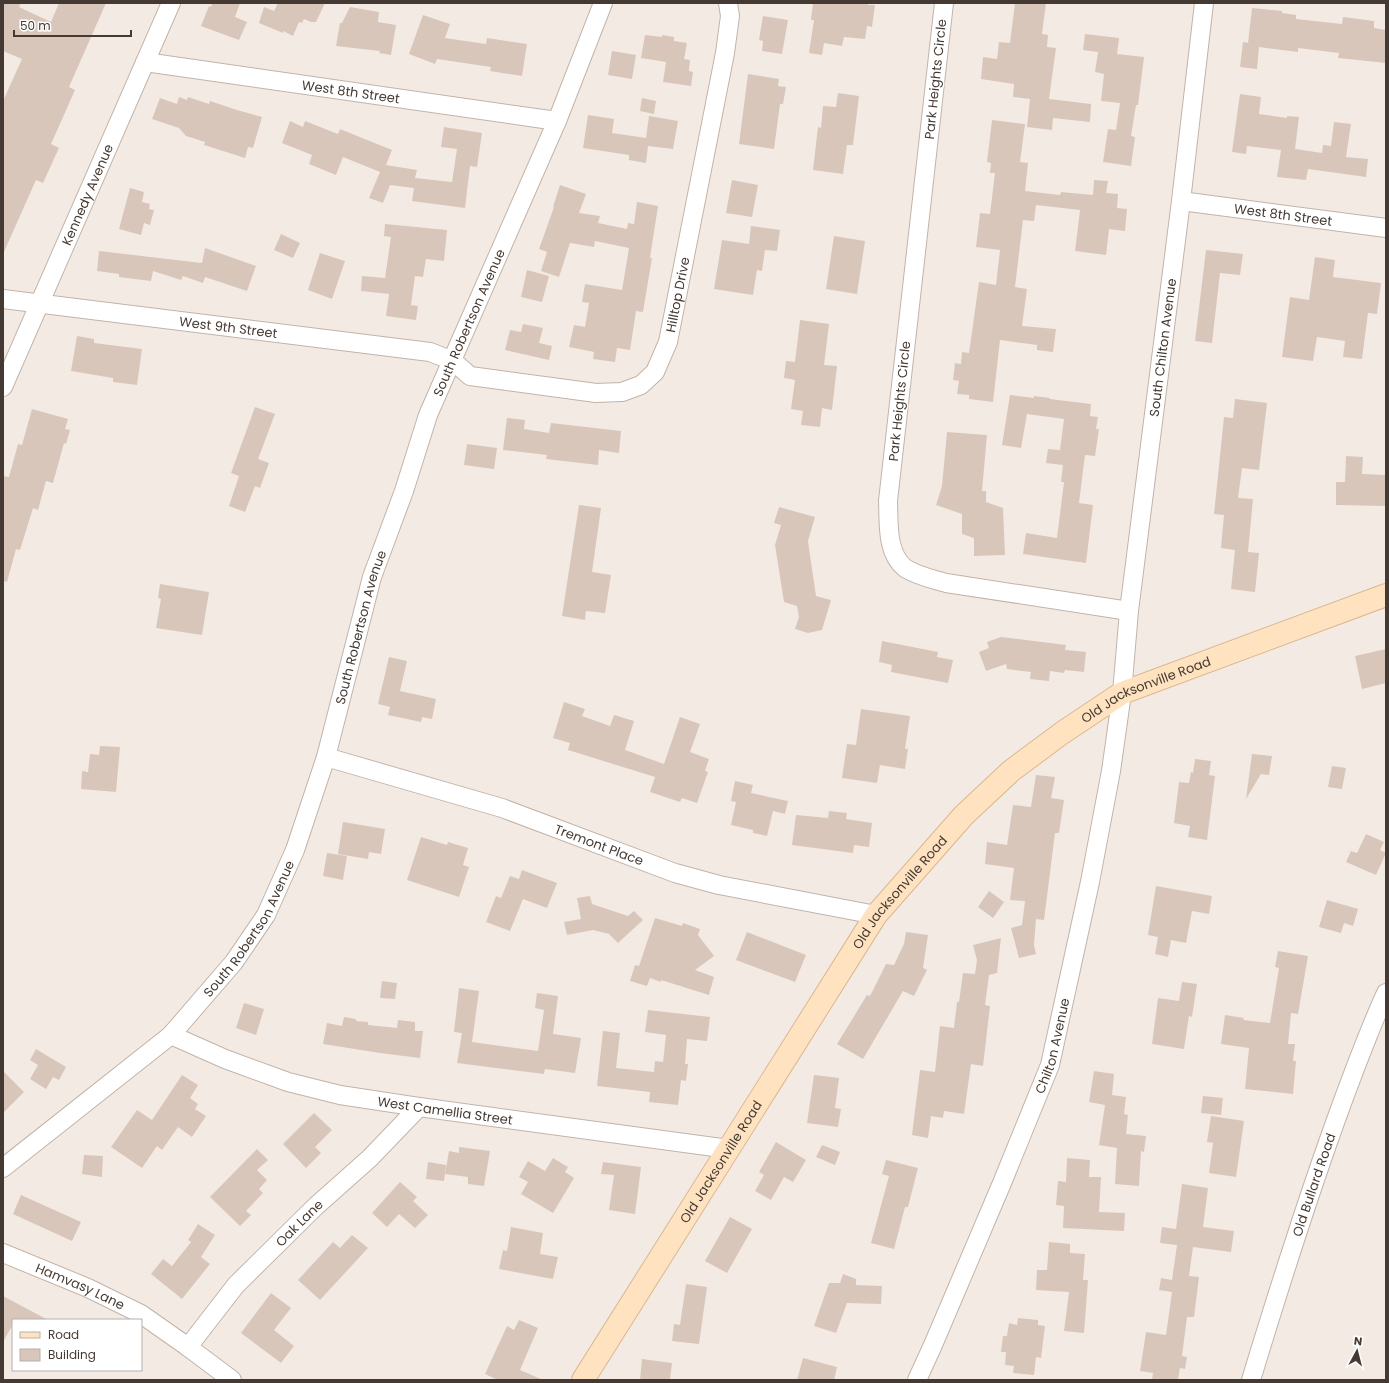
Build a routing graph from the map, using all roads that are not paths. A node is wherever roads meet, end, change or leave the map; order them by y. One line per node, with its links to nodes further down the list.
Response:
1 (172, 3): 6 (street, Kennedy Avenue)
2 (603, 3): 7 (street, South Robertson Avenue)
3 (728, 3): 12 (street, Hilltop Drive)
4 (944, 3): 15 (street, Park Heights Circle)
5 (1204, 3): 8 (street, South Chilton Avenue)
6 (145, 62): 7 (street, West 8th Street); 11 (street, Kennedy Avenue)
7 (557, 121): 12 (street, South Robertson Avenue)
8 (1181, 201): 9 (street, West 8th Street); 15 (street, South Chilton Avenue)
9 (1386, 228)
10 (3, 299): 11 (street, West 9th Street)
11 (40, 304): 12 (street, West 9th Street); 13 (street, Kennedy Avenue)
12 (453, 361): 17 (street, South Robertson Avenue)
13 (3, 387)
14 (1386, 595): 16 (main road, Old Jacksonville Road)
15 (1129, 611): 16 (street, South Chilton Avenue)
16 (1122, 693): 18 (main road, Old Jacksonville Road); 28 (street, Chilton Avenue)
17 (326, 757): 18 (street, Tremont Place); 20 (street, South Robertson Avenue)
18 (876, 915): 22 (main road, Old Jacksonville Road)
19 (1386, 993): 29 (street, Old Bullard Road)
20 (171, 1035): 21 (street, West Camellia Street); 23 (street, South Robertson Avenue)
21 (419, 1107): 22 (street, West Camellia Street); 25 (street, Oak Lane)
22 (729, 1149): 27 (main road, Old Jacksonville Road)
23 (3, 1168)
24 (3, 1253): 25 (street, Hamvasy Lane)
25 (188, 1347): 26 (street, Hamvasy Lane)
26 (232, 1380)
27 (583, 1380)
28 (917, 1380)
29 (1251, 1380)

